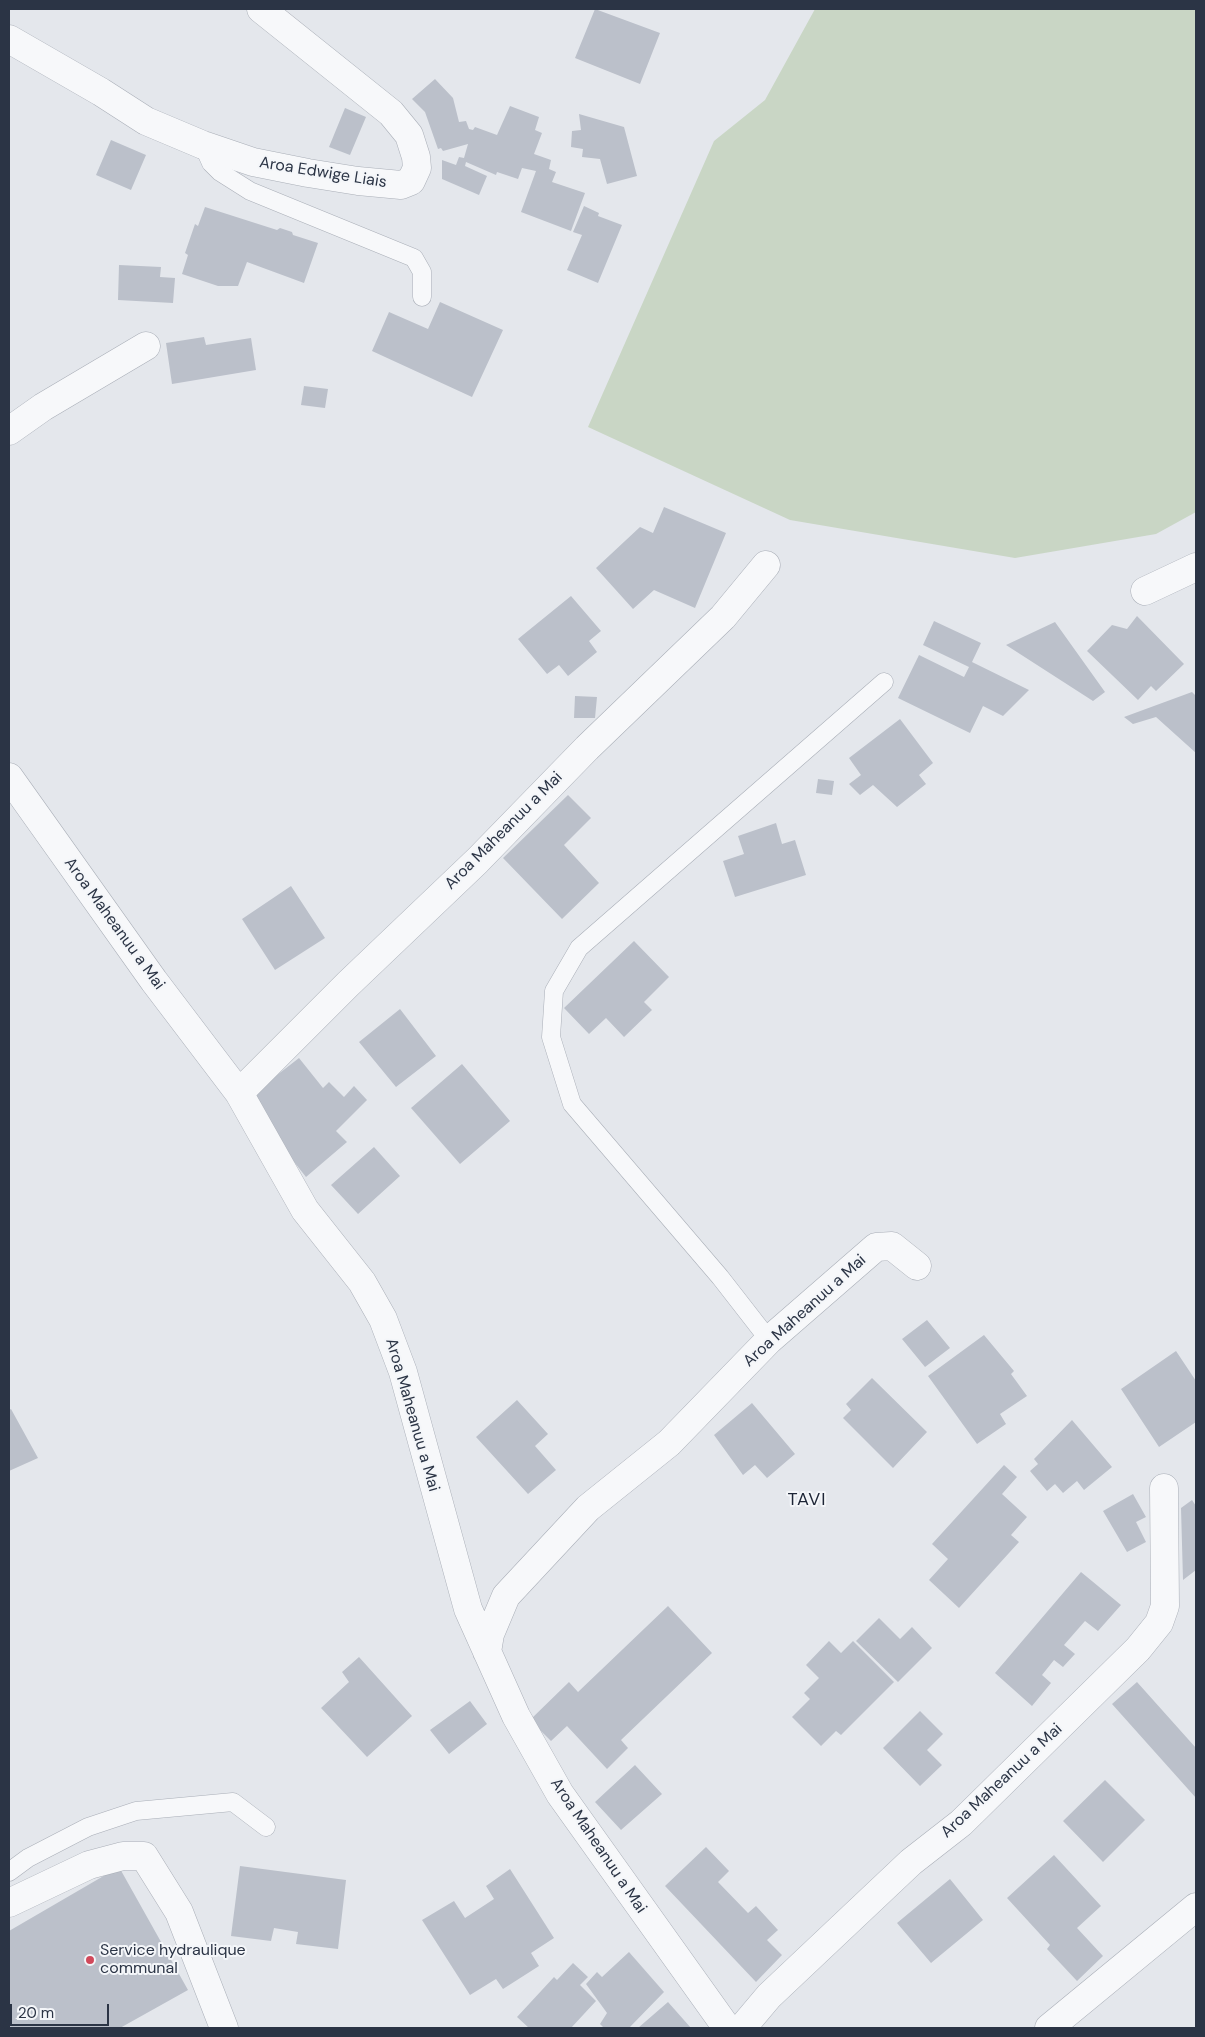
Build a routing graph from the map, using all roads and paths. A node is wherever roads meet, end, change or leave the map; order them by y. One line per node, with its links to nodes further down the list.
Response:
1 (261, 9): 3 (street, Aroa Edwige Liais)
2 (9, 39): 3 (street, Aroa Edwige Liais)
3 (203, 145): 4 (lane, Aroa Edwige Liais)
4 (422, 297)
5 (146, 346): 6 (street)
6 (9, 431)
7 (766, 565): 12 (street, Aroa Maheanuu a Mai)
8 (1196, 567): 9 (street)
9 (1145, 590)
10 (884, 682): 14 (lane)
11 (9, 777): 12 (street, Aroa Maheanuu a Mai)
12 (238, 1094): 16 (street, Aroa Maheanuu a Mai)
13 (918, 1266): 14 (street, Aroa Maheanuu a Mai)
14 (769, 1340): 16 (street, Aroa Maheanuu a Mai)
15 (1164, 1488): 23 (street, Aroa Maheanuu a Mai)
16 (486, 1652): 22 (street, Aroa Maheanuu a Mai)
17 (266, 1827): 18 (lane)
18 (9, 1872)
19 (9, 1903): 21 (street)
20 (1196, 1907): 24 (street)
21 (224, 2028)
22 (727, 2028)
23 (742, 2028)
24 (1049, 2028)

